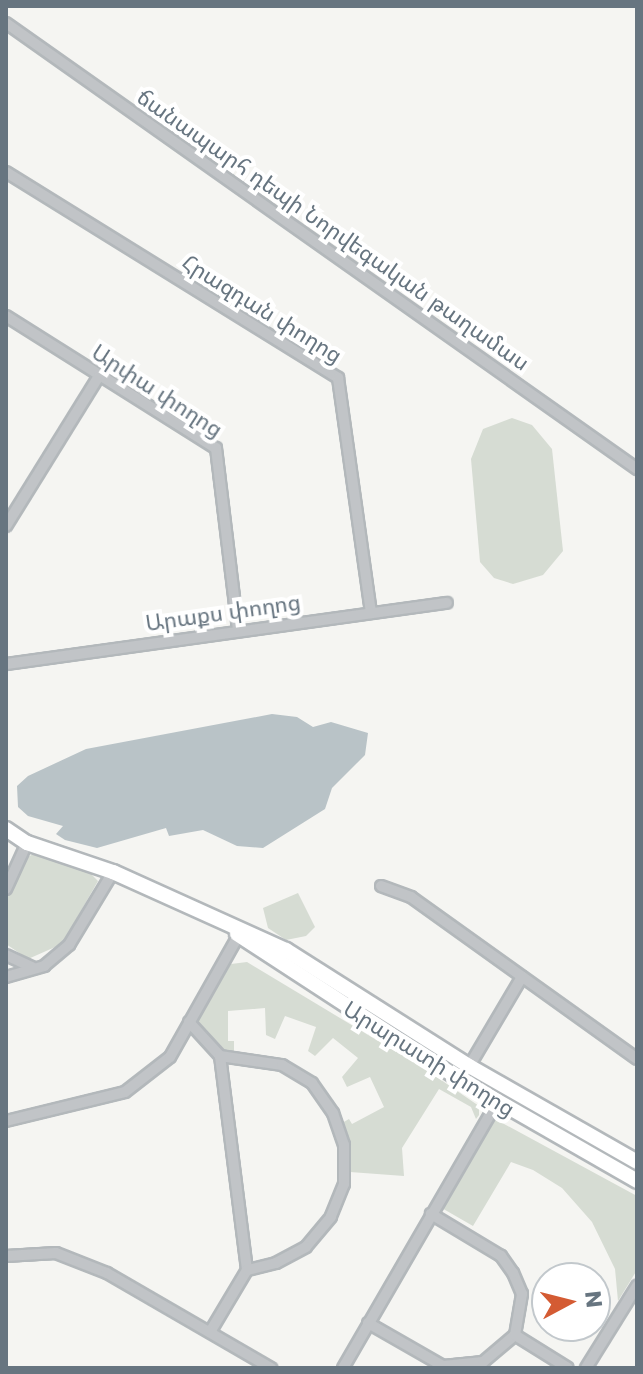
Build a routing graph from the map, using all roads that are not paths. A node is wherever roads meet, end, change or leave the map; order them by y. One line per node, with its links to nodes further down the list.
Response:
1 (6, 23): 5 (street, ճանապարհ դեպի Նորվեգական թաղամաս)
2 (6, 172): 8 (street, Հրազդան փողոց)
3 (6, 316): 4 (street, Արփա փողոց)
4 (99, 376): 6 (street); 9 (street, Արփա փողոց)
5 (637, 469)
6 (6, 526)
7 (447, 603): 8 (street, Արաքս փողոց)
8 (371, 613): 9 (street, Արաքս փողոց)
9 (238, 631): 10 (street, Արաքս փողոց)
10 (6, 664)
11 (6, 829): 12 (street, Արարատի փողոց)
12 (27, 843): 13 (street, Արարատի փողոց); 15 (street)
13 (113, 872): 16 (street, Արարատի փողոց); 18 (street)
14 (381, 886): 20 (street)
15 (6, 889)
16 (237, 930): 21 (street); 24 (street, Արարատի փողոց); 25 (street, Արարատի փողոց)
17 (6, 955): 18 (street)
18 (32, 967): 19 (street)
19 (6, 977)
20 (522, 977): 23 (street); 24 (street)
21 (189, 1022): 22 (street); 27 (street)
22 (220, 1056): 32 (street); 32 (street)
23 (637, 1059)
24 (469, 1066): 25 (street); 28 (street, Արարատի փողոց)
25 (461, 1080): 26 (street, Արարատի փողոց)
26 (497, 1102): 29 (street, Արարատի փողոց); 30 (street)
27 (6, 1121)
28 (637, 1162)
29 (637, 1181)
30 (431, 1214): 34 (street); 36 (street)
31 (6, 1256): 35 (street)
32 (247, 1270): 35 (street)
33 (637, 1286): 40 (street)
34 (368, 1323): 36 (street); 38 (street)
35 (210, 1332): 37 (street)
36 (515, 1335): 39 (street)
37 (271, 1368)
38 (343, 1368)
39 (568, 1368)
40 (586, 1368)

